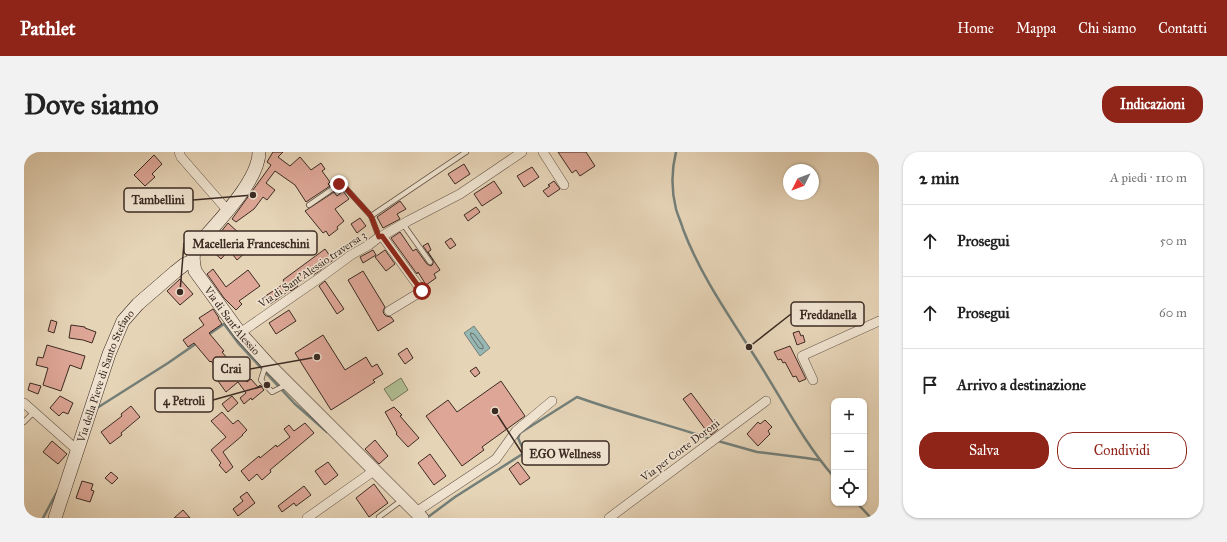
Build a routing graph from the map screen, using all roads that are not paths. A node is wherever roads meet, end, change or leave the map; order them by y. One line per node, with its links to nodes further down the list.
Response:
1 (179, 152): 8 (street)
2 (259, 152): 8 (street)
3 (466, 152): 9 (lane)
4 (522, 152): 10 (street, Via di Sant'Alessio traversa 3)
5 (544, 152): 6 (street)
6 (564, 185)
7 (309, 204): 9 (lane)
8 (228, 211): 12 (street)
9 (371, 216): 11 (lane)
10 (404, 224): 11 (street, Via di Sant'Alessio traversa 3); 13 (lane)
11 (381, 236): 14 (street); 16 (street, Via di Sant'Alessio traversa 3)
12 (193, 261): 16 (street, Via di Sant'Alessio); 23 (street, Via della Pieve di Santo Stefano)
13 (430, 262)
14 (389, 311)
15 (879, 321): 17 (street)
16 (240, 332): 24 (street, Via di Sant'Alessio)
17 (813, 380)
18 (552, 401): 26 (street)
19 (766, 401): 30 (street, Via per Corte Doroni)
20 (24, 403): 21 (street)
21 (34, 412): 22 (lane); 23 (street)
22 (24, 422)
23 (77, 450): 28 (street, Via della Pieve di Santo Stefano)
24 (372, 472): 25 (street, Via di Sant'Alessio); 29 (street)
25 (400, 502): 26 (street, Via di Sant'Alessio); 27 (lane)
26 (419, 515)
27 (379, 517)
28 (55, 518)
29 (307, 518)
30 (609, 518)

